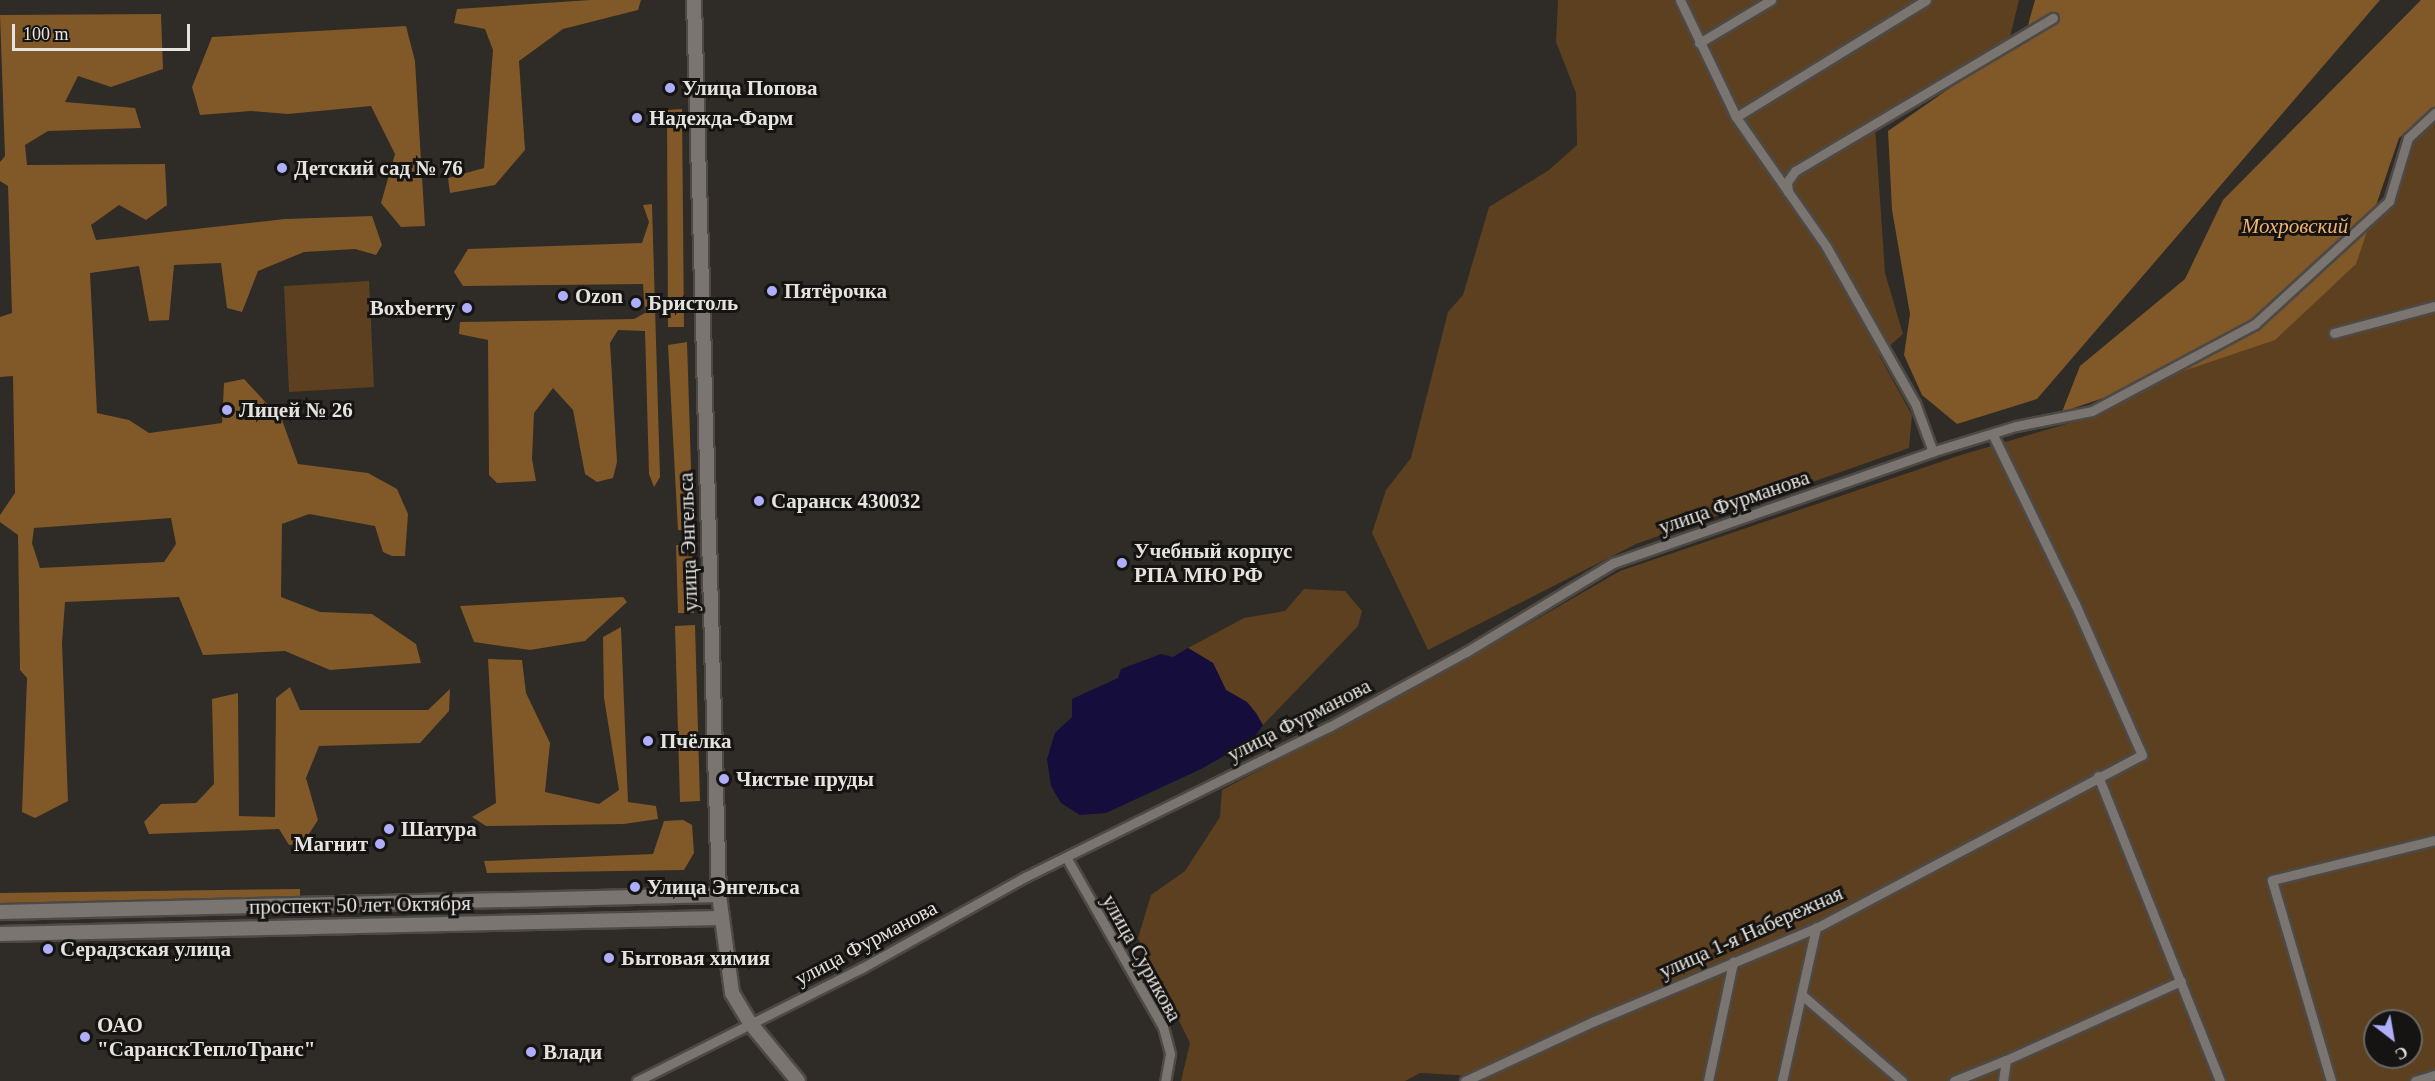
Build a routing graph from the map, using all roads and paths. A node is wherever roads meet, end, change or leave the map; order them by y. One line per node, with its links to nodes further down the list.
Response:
1 (694, 0): 17 (main road, улица Энгельса)
2 (1680, 0): 6 (street)
3 (1771, 0): 6 (street)
4 (1926, 0): 8 (street)
5 (2053, 18): 9 (street)
6 (1699, 43): 8 (street)
7 (2435, 113): 12 (street, улица Фурманова)
8 (1736, 117): 9 (street)
9 (1789, 194): 13 (street)
10 (2435, 306): 11 (street)
11 (2334, 333)
12 (1993, 435): 13 (street, улица Фурманова); 14 (street, улица 1-я Набережная)
13 (1933, 452): 16 (street, улица Фурманова)
14 (2098, 777): 20 (street, улица 1-я Набережная); 23 (street)
15 (2435, 840): 39 (street)
16 (1065, 857): 25 (street, улица Фурманова); 31 (street, улица Сурикова)
17 (719, 895): 18 (main road, проспект 50 лет Октября); 19 (main road, улица Энгельса)
18 (0, 912)
19 (721, 918): 21 (main road, проспект 50 лет Октября); 25 (main road, улица Энгельса)
20 (1816, 928): 22 (street, улица 1-я Набережная); 24 (street)
21 (0, 934)
22 (1733, 962): 28 (street, улица 1-я Набережная); 33 (street)
23 (2181, 981): 26 (street); 38 (street)
24 (1802, 995): 34 (street); 35 (street)
25 (750, 1023): 29 (street, улица Фурманова); 30 (main road, улица Энгельса)
26 (2006, 1060): 36 (street); 37 (street)
27 (2435, 1075): 40 (street)
28 (1476, 1079): 32 (street, улица 1-я Набережная)
29 (637, 1081)
30 (798, 1081)
31 (1165, 1081)
32 (1465, 1081)
33 (1708, 1081)
34 (1782, 1081)
35 (1902, 1081)
36 (1954, 1081)
37 (2003, 1081)
38 (2220, 1081)
39 (2331, 1081)
40 (2415, 1081)

